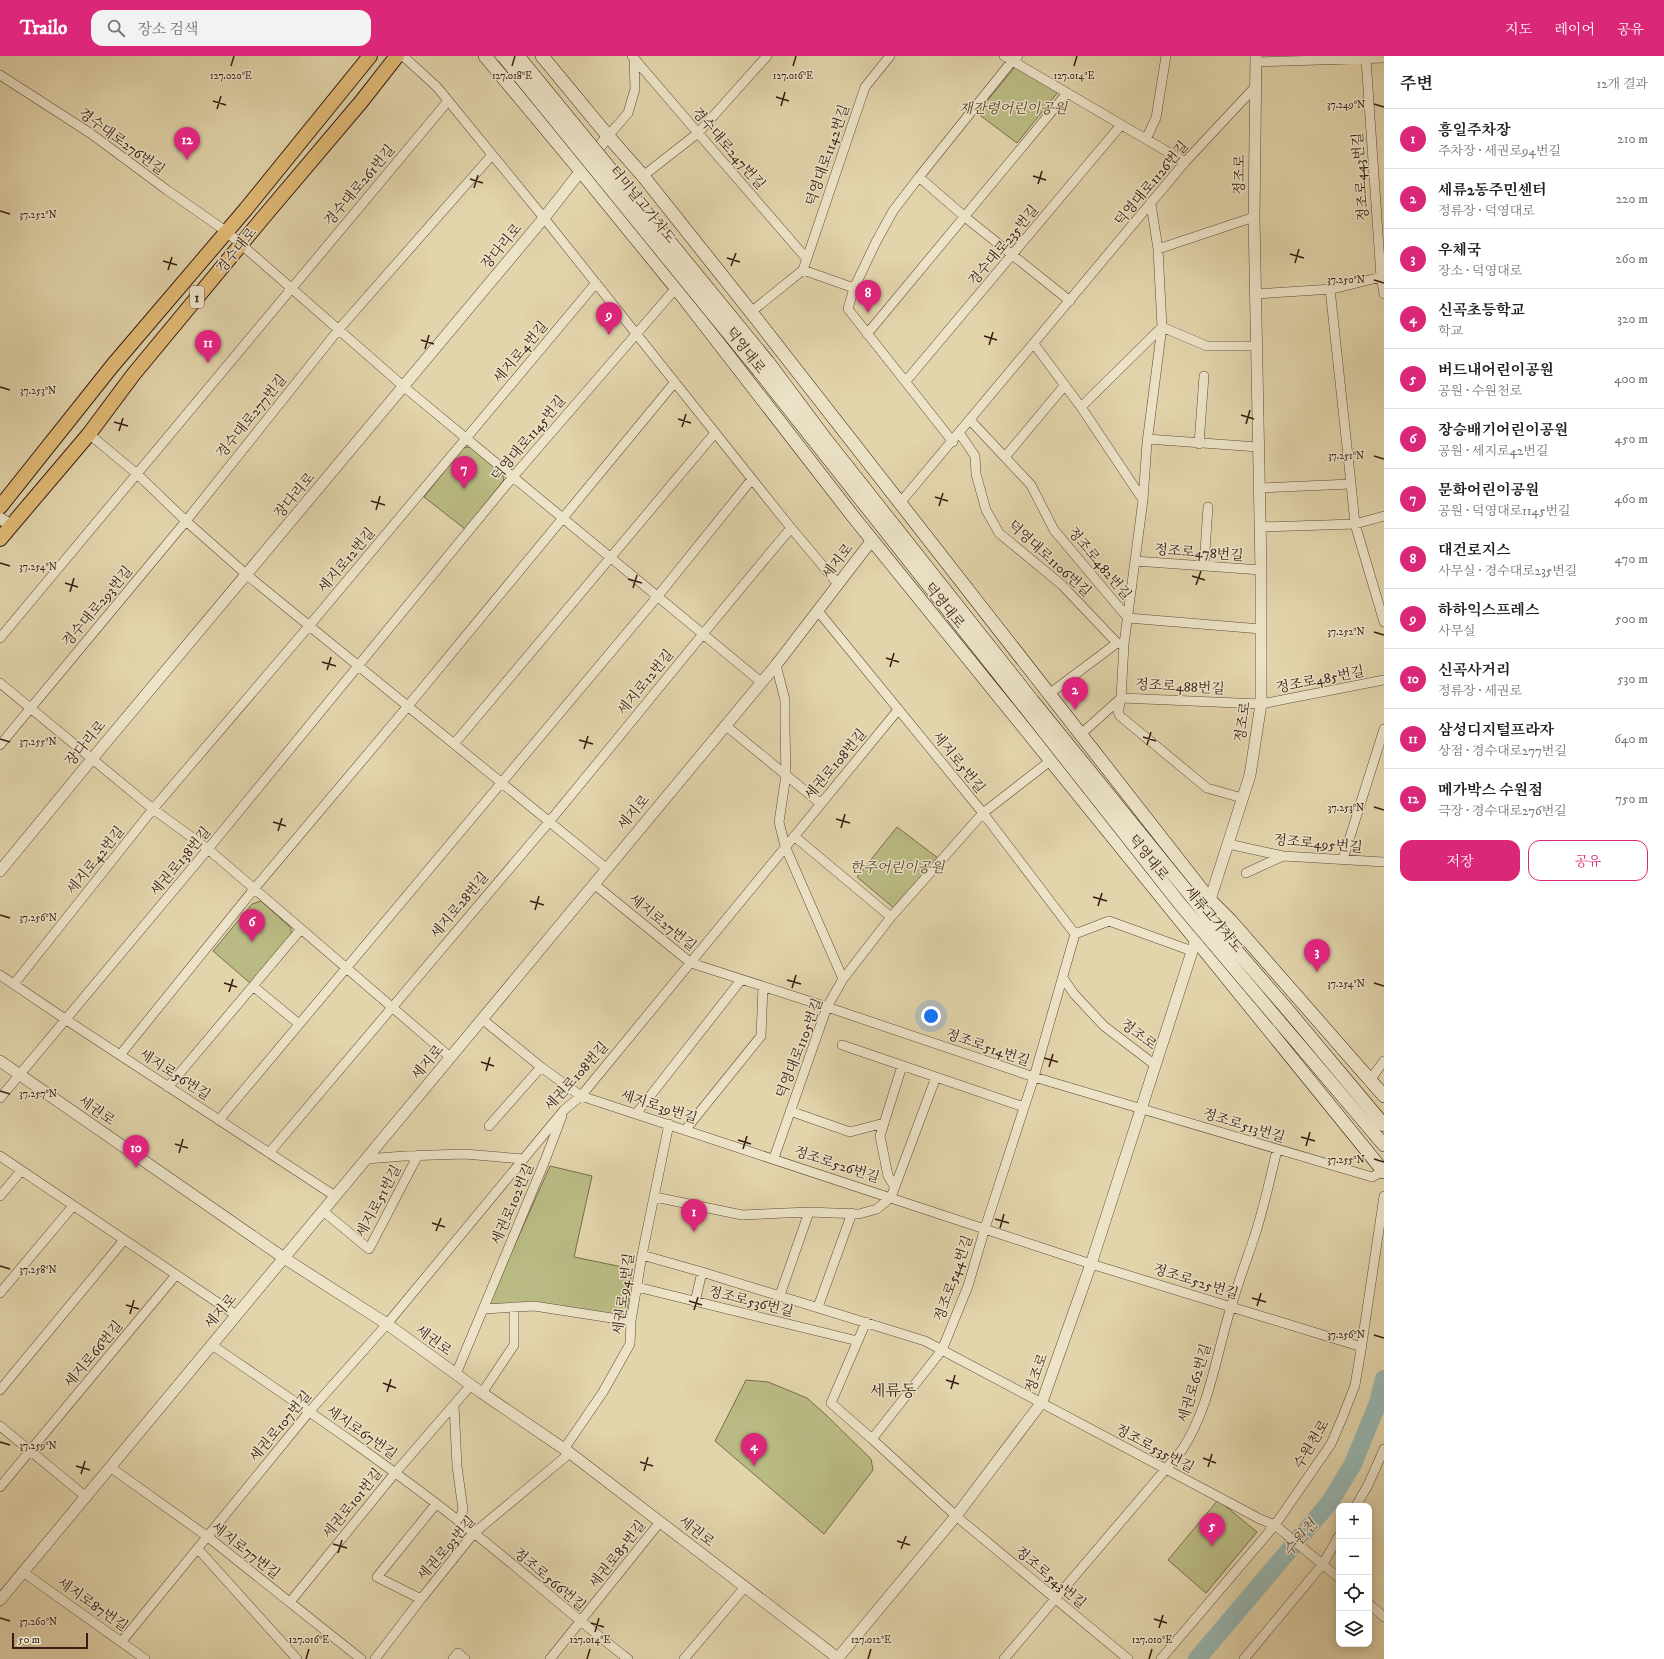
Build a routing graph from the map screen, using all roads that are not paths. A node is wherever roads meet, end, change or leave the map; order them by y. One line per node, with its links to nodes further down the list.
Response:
1 (370, 56): 34 (main road, 경수대로 / 1)
2 (397, 56): 35 (main road, 경수대로 / 1)
3 (403, 56): 20 (street)
4 (485, 56): 27 (main road, 덕영대로)
5 (503, 56): 56 (main road, 터미널고가차도, bridge)
6 (518, 56): 56 (main road, 터미널고가차도, bridge)
7 (542, 56): 23 (main road, 덕영대로)
8 (767, 56): 22 (street)
9 (890, 56): 38 (street, 덕영대로1142번길)
10 (1004, 56): 13 (street)
11 (1166, 56): 24 (street)
12 (633, 57): 22 (street, 경수대로247번길); 23 (street)
13 (1015, 58): 19 (street); 29 (street)
14 (1258, 58): 16 (street); 18 (street, 정조로)
15 (1384, 58): 16 (street)
16 (1366, 59): 40 (street, 정조로443번길)
17 (0, 75): 34 (street, 경수대로276번길)
18 (1256, 86): 26 (street, 덕영대로1126번길); 33 (street, 정조로)
19 (1067, 93): 21 (street); 31 (street)
20 (448, 101): 25 (street); 42 (street, 경수대로261번길)
21 (1121, 125): 24 (street); 37 (street, 경수대로235번길)
22 (698, 134): 28 (street); 38 (street, 경수대로247번길)
23 (608, 136): 27 (street, 장다리로); 28 (main road, 덕영대로)
24 (1146, 139): 26 (street)
25 (492, 154): 32 (street); 51 (street)
26 (1185, 162): 30 (street, 덕영대로1126번길)
27 (580, 170): 32 (street, 장다리로); 43 (main road, 덕영대로)
28 (643, 176): 49 (main road, 덕영대로)
29 (919, 177): 31 (street); 44 (street)
30 (1151, 204): 36 (street); 48 (street, 덕영대로1126번길)
31 (965, 217): 37 (street); 53 (street)
32 (544, 218): 41 (street); 61 (street, 장다리로)
33 (1254, 218): 36 (street); 46 (street, 정조로)
34 (226, 232): 35 (street); 83 (main road, 경수대로 / 1)
35 (241, 244): 42 (street); 65 (main road, 경수대로 / 1)
36 (1158, 249): 50 (street)
37 (1013, 255): 48 (street); 58 (street, 경수대로235번길)
38 (806, 258): 39 (street, 덕영대로1142번길)
39 (803, 270): 44 (street); 49 (street)
40 (1381, 277): 45 (street); 47 (street, 정조로443번길)
41 (596, 283): 52 (street); 67 (street, 세지로4번길)
42 (291, 288): 51 (street); 75 (street)
43 (676, 288): 52 (street, 덕영대로1145번길); 80 (main road, 덕영대로)
44 (854, 288): 53 (street)
45 (1332, 289): 46 (street); 78 (street)
46 (1256, 294): 55 (street, 정조로)
47 (1384, 294)
48 (1070, 301): 54 (street, 덕영대로1126번길)
49 (751, 312): 74 (main road, 덕영대로)
50 (1162, 327): 55 (street); 62 (street); 68 (street)
51 (339, 330): 61 (street); 88 (street, 경수대로277번길)
52 (636, 333): 59 (street); 76 (street, 덕영대로1145번길)
53 (867, 334): 58 (street)
54 (1034, 344): 60 (street); 63 (street, 덕영대로1126번길)
55 (1256, 346): 72 (street, 정조로)
56 (763, 367): 69 (main road, 덕영대로)
57 (1204, 376): 71 (street)
58 (906, 381): 70 (street)
59 (675, 382): 64 (street); 87 (street)
60 (1065, 385): 62 (street); 73 (street)
61 (403, 386): 67 (street); 99 (street, 장다리로)
62 (1081, 407): 81 (street)
63 (971, 421): 66 (street, 덕영대로1126번길); 73 (street, 정조로482번길)
64 (715, 433): 77 (street); 95 (street)
65 (89, 434): 75 (street); 90 (main road, 경수대로 / 1)
66 (960, 434): 70 (street, 덕영대로1126번길); 109 (street, 덕영대로1106번길)
67 (465, 438): 76 (street); 105 (street, 세지로12번길)
68 (1147, 439): 71 (street); 81 (street)
69 (820, 440): 74 (main road); 80 (main road); 117 (main road, 덕영대로)
70 (953, 442): 82 (street, 덕영대로1126번길)
71 (1199, 444): 72 (street)
72 (1258, 447): 79 (street, 정조로)
73 (1005, 457): 103 (street, 정조로482번길)
74 (875, 471): 82 (main road, 덕영대로)
75 (136, 473): 88 (street); 108 (street)
76 (512, 478): 87 (street); 110 (street, 덕영대로1145번길)
77 (752, 479): 92 (street); 101 (street)
78 (1352, 484): 79 (street); 89 (street)
79 (1259, 488): 91 (street, 정조로)
80 (840, 497): 94 (main road, 덕영대로)
81 (1143, 500): 96 (street)
82 (900, 503): 115 (main road, 덕영대로)
83 (0, 507)
84 (1208, 507): 97 (street)
85 (1384, 516): 89 (street)
86 (0, 518): 90 (street)
87 (562, 518): 95 (street); 119 (street)
88 (186, 521): 99 (street); 120 (street, 경수대로293번길)
89 (1355, 524): 91 (street); 104 (street)
90 (12, 526): 93 (main road, 경수대로 / 1)
91 (1260, 527): 98 (street, 정조로)
92 (791, 528): 100 (street); 107 (street)
93 (0, 540)
94 (872, 540): 100 (street, 세지로); 128 (main road, 덕영대로)
95 (610, 559): 101 (street); 125 (street)
96 (1135, 561): 97 (street, 정조로478번길); 103 (street)
97 (1204, 566): 98 (street, 정조로478번길)
98 (1261, 570): 106 (street, 정조로)
99 (247, 575): 105 (street); 127 (street, 장다리로)
100 (838, 584): 102 (street, 세지로)
101 (657, 597): 107 (street); 130 (street)
102 (818, 611): 111 (street, 세지로); 121 (street, 세지로5번길)
103 (1128, 618): 106 (street, 정조로482번길); 109 (street)
104 (1384, 622)
105 (309, 626): 110 (street); 133 (street)
106 (1261, 629): 118 (street, 정조로)
107 (702, 634): 113 (street); 135 (street, 세지로12번길)
108 (0, 638)
109 (1120, 644): 115 (street); 116 (street)
110 (359, 665): 119 (street); 139 (street, 세권로138번길)
111 (776, 665): 113 (street, 세지로); 129 (street)
112 (1384, 680): 118 (street, 정조로485번길)
113 (761, 682): 122 (street, 세지로)
114 (0, 683): 120 (street)
115 (1049, 694): 124 (main road, 덕영대로)
116 (1121, 698): 118 (street, 정조로488번길); 124 (street); 131 (street)
117 (1028, 703): 191 (main road, 세류고가차도, bridge); 194 (main road, 세류고가차도, bridge)
118 (1261, 704): 131 (street, 정조로)
119 (408, 706): 125 (street); 147 (street)
120 (30, 709): 126 (street, 경수대로293번길); 127 (street)
121 (898, 710): 132 (street, 세권로108번길); 134 (street, 세지로5번길)
122 (725, 725): 129 (street); 143 (street, 세지로)
123 (1384, 729): 141 (street)
124 (1080, 735): 148 (main road, 덕영대로)
125 (454, 744): 130 (street)
126 (0, 745)
127 (92, 759): 133 (street); 144 (street, 장다리로)
128 (1050, 761): 134 (street, 덕영대로1105번길); 152 (main road, 덕영대로)
129 (786, 776): 132 (street); 138 (street)
130 (501, 783): 135 (street); 154 (street)
131 (1242, 798): 137 (street, 정조로)
132 (820, 804): 136 (street, 세권로108번길)
133 (153, 809): 139 (street); 159 (street, 세지로42번길)
134 (982, 813): 149 (street, 덕영대로1105번길); 151 (street, 세지로5번길)
135 (548, 822): 143 (street); 162 (street, 세지로28번길)
136 (794, 836): 138 (street, 세권로108번길); 149 (street)
137 (1228, 844): 140 (street, 정조로495번길); 148 (street, 정조로)
138 (785, 846): 153 (street, 세권로108번길); 157 (street)
139 (208, 849): 147 (street); 165 (street, 세권로138번길)
140 (1283, 856): 141 (street, 정조로495번길); 145 (street)
141 (1343, 859): 142 (street, 정조로495번길)
142 (1384, 862)
143 (606, 868): 146 (street, 세지로)
144 (0, 871)
145 (1246, 873)
146 (594, 884): 153 (street, 세지로27번길); 164 (street, 세지로)
147 (254, 889): 150 (street); 168 (street)
148 (1210, 900): 152 (street, 정조로); 178 (main road, 덕영대로)
149 (891, 917): 157 (street, 덕영대로1105번길)
150 (301, 929): 154 (street); 160 (street)
151 (1075, 934): 152 (street); 156 (street)
152 (1193, 946): 172 (street, 정조로); 202 (main road, 덕영대로)
153 (691, 963): 158 (street, 세지로27번길); 180 (street, 세권로108번길)
154 (346, 968): 162 (street); 166 (street)
155 (0, 975): 159 (street, 세지로56번길)
156 (1063, 978): 172 (street, 정조로); 177 (street)
157 (843, 979): 163 (street, 덕영대로1105번길)
158 (742, 980): 161 (street, 세지로27번길); 187 (street)
159 (14, 984): 165 (street, 세지로56번길)
160 (253, 986): 166 (street); 179 (street)
161 (763, 987): 163 (street, 세지로27번길); 193 (street)
162 (391, 1006): 169 (street); 196 (street)
163 (827, 1007): 177 (street, 정조로514번길); 186 (street, 덕영대로1105번길)
164 (482, 1018): 169 (street, 세지로); 174 (street, 세지로39번길)
165 (65, 1019): 168 (street, 세지로56번길); 175 (street, 세권로138번길)
166 (299, 1024): 188 (street)
167 (842, 1045): 173 (street)
168 (120, 1056): 179 (street, 세지로56번길)
169 (450, 1057): 200 (street, 세지로)
170 (1384, 1061): 178 (street)
171 (0, 1062): 175 (street, 세권로)
172 (1155, 1065): 184 (street, 정조로)
173 (902, 1066): 176 (street); 189 (street, 정조로526번길)
174 (541, 1067): 180 (street, 세지로39번길); 192 (street)
175 (20, 1074): 182 (street, 세권로138번길); 217 (street, 세권로)
176 (936, 1077): 183 (street); 204 (street, 정조로526번길)
177 (1034, 1077): 183 (street, 정조로544번길); 184 (street, 정조로514번길)
178 (1370, 1080): 181 (main road, 덕영대로)
179 (168, 1087): 188 (street, 세지로56번길)
180 (581, 1096): 185 (street, 세권로108번길); 187 (street, 세지로39번길)
181 (1384, 1096)
182 (0, 1098)
183 (1024, 1107): 214 (street, 정조로544번길)
184 (1141, 1108): 195 (street, 정조로513번길); 218 (street, 정조로)
185 (564, 1110): 201 (street, 세권로108번길); 228 (street, 세권로102번길)
186 (790, 1111): 189 (street, 덕영대로1105번길); 199 (street, 덕영대로1105번길)
187 (636, 1114): 190 (street, 세지로39번길)
188 (218, 1120): 196 (street, 세지로56번길)
189 (884, 1123): 204 (street, 정조로526번길)
190 (669, 1124): 193 (street, 세지로39번길); 208 (street, 세권로94번길)
191 (1384, 1125)
192 (489, 1126)
193 (686, 1129): 199 (street, 세지로39번길)
194 (1384, 1145)
195 (1277, 1150): 202 (street, 정조로513번길); 226 (street, 세권로62번길)
196 (269, 1153): 206 (street, 세지로56번길)
197 (418, 1155): 200 (street, 세지로51번길); 201 (street, 세지로51번길); 211 (street, 세지로51번길)
198 (0, 1156): 203 (street)
199 (774, 1158): 209 (street, 정조로526번길)
200 (366, 1159): 206 (street, 세지로)
201 (523, 1159): 232 (street, 세권로108번길)
202 (1384, 1168)
203 (21, 1171): 205 (street); 210 (street)
204 (894, 1187): 209 (street, 정조로526번길)
205 (0, 1196)
206 (335, 1196): 211 (street, 세지로)
207 (1384, 1196): 235 (street, 수원천로)
208 (655, 1197): 212 (street); 216 (street, 세권로94번길)
209 (891, 1197): 213 (street); 214 (street, 정조로526번길)
210 (73, 1206): 215 (street); 222 (street)
211 (323, 1211): 217 (street, 세지로)
212 (809, 1212): 213 (street); 223 (street, 정조로536번길)
213 (852, 1213): 227 (street)
214 (985, 1228): 218 (street, 정조로526번길); 236 (street, 정조로544번길)
215 (124, 1240): 220 (street); 239 (street)
216 (642, 1255): 219 (street, 정조로536번길); 221 (street, 세권로94번길)
217 (284, 1258): 229 (street, 세지로); 232 (street, 세권로)
218 (1091, 1264): 226 (street, 정조로525번길); 241 (street, 정조로)
219 (702, 1272): 223 (street, 정조로536번길); 224 (street)
220 (176, 1275): 229 (street); 247 (street, 세지로66번길)
221 (637, 1287): 224 (street, 정조로536번길); 230 (street, 세권로94번길)
222 (0, 1293)
223 (780, 1295): 227 (street, 정조로536번길)
224 (695, 1302): 233 (street, 정조로536번길)
225 (514, 1307): 228 (street); 230 (street); 240 (street)
226 (1231, 1307): 235 (street, 정조로525번길); 250 (street, 세권로62번길)
227 (818, 1308): 231 (street, 정조로536번길)
228 (484, 1309): 237 (street, 세권로102번길)
229 (236, 1315): 234 (street, 세지로)
230 (631, 1321): 248 (street, 세권로94번길)
231 (866, 1322): 233 (street); 236 (street, 정조로536번길)
232 (387, 1324): 237 (street, 세권로); 243 (street, 세권로107번길)
233 (858, 1341): 245 (street)
234 (212, 1345): 243 (street, 세지로67번길); 249 (street, 세지로)
235 (1362, 1347): 259 (street, 수원천로)
236 (942, 1350): 241 (street, 정조로536번길); 245 (street, 정조로544번길)
237 (456, 1374): 238 (street, 세권로)
238 (471, 1385): 240 (street, 세권로); 242 (street, 세권로101번길)
239 (0, 1390)
240 (482, 1393): 248 (street, 세권로)
241 (1042, 1402): 250 (street, 정조로535번길); 256 (street, 정조로)
242 (454, 1405): 251 (street, 세권로101번길); 257 (street)
243 (309, 1412): 251 (street, 세지로67번길); 261 (street, 세권로107번길)
244 (0, 1426): 247 (street)
245 (872, 1439): 256 (street)
246 (1384, 1449): 254 (street)
247 (30, 1450): 252 (street, 세지로66번길); 253 (street)
248 (567, 1451): 258 (street, 세권로); 260 (street, 세권로93번길)
249 (110, 1467): 253 (street, 세지로); 261 (street, 세지로77번길)
250 (1164, 1470): 259 (street, 정조로535번길); 268 (street, 세권로62번길)
251 (395, 1473): 255 (street, 세지로67번길); 271 (street, 세권로101번길)
252 (0, 1487)
253 (85, 1496): 265 (street, 세지로)
254 (1358, 1503)
255 (436, 1504): 257 (street, 세지로67번길); 269 (street)
256 (956, 1516): 268 (street, 정조로543번길); 283 (street, 정조로)
257 (459, 1521): 260 (street, 세지로67번길)
258 (660, 1522): 267 (street, 세권로); 274 (street, 세권로85번길)
259 (1276, 1525): 264 (street); 286 (street, 수원천로)
260 (474, 1533): 269 (street, 세권로93번길); 274 (street, 정조로566번길)
261 (208, 1537): 263 (street, 세권로107번길); 271 (street, 세지로77번길)
262 (1337, 1539): 264 (street)
263 (198, 1549): 275 (street, 세권로107번길); 277 (street)
264 (1319, 1561): 266 (street); 287 (street)
265 (23, 1572): 270 (street, 세지로); 275 (street, 세지로87번길)
266 (1336, 1575)
267 (745, 1587): 282 (street); 283 (street, 세권로)
268 (1056, 1598): 284 (street, 세권로62번길); 285 (street, 정조로543번길)
269 (421, 1599): 279 (street, 세권로93번길)
270 (0, 1600)
271 (290, 1602): 278 (street, 세지로77번길)
272 (1372, 1607): 273 (street)
273 (1384, 1617)
274 (580, 1622): 280 (street, 세권로85번길); 281 (street, 정조로566번길)
275 (122, 1641): 276 (street, 세지로87번길)
276 (145, 1659)
277 (298, 1659)
278 (361, 1659)
279 (375, 1659)
280 (550, 1659)
281 (628, 1659)
282 (684, 1659)
283 (838, 1659)
284 (1004, 1659)
285 (1128, 1659)
286 (1161, 1659)
287 (1244, 1659)

